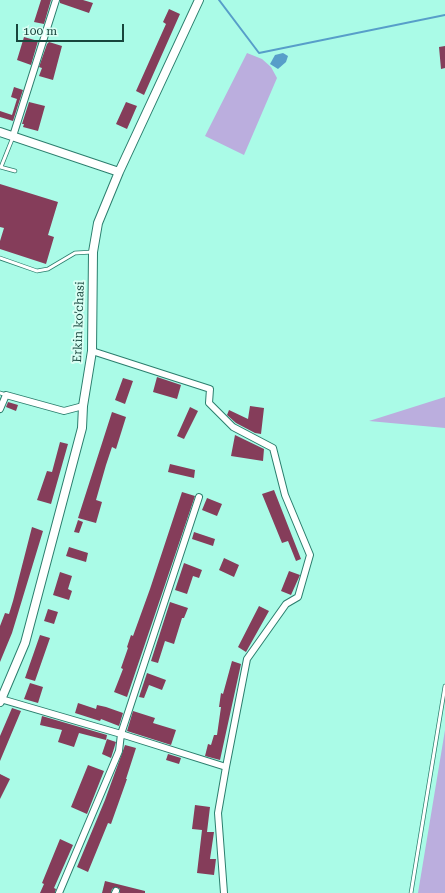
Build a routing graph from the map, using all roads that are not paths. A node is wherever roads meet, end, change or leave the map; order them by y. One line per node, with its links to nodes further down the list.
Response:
1 (56, 0): 4 (street)
2 (199, 0): 7 (main road, Erkin ko'chasi)
3 (0, 132): 4 (main road)
4 (14, 136): 5 (lane); 7 (main road)
5 (1, 167): 6 (lane)
6 (15, 171)
7 (119, 172): 8 (main road, Erkin ko'chasi)
8 (93, 252): 9 (lane); 10 (main road, Erkin ko'chasi)
9 (0, 258)
10 (92, 351): 12 (main road, Erkin ko'chasi); 18 (street)
11 (3, 394): 12 (street); 13 (street)
12 (83, 406): 16 (main road, Erkin ko'chasi)
13 (0, 409)
14 (199, 497): 17 (street)
15 (445, 686): 21 (lane)
16 (1, 700): 17 (street)
17 (121, 734): 18 (street); 19 (street)
18 (226, 767): 20 (street)
19 (59, 893)
20 (224, 893)
21 (411, 893)

